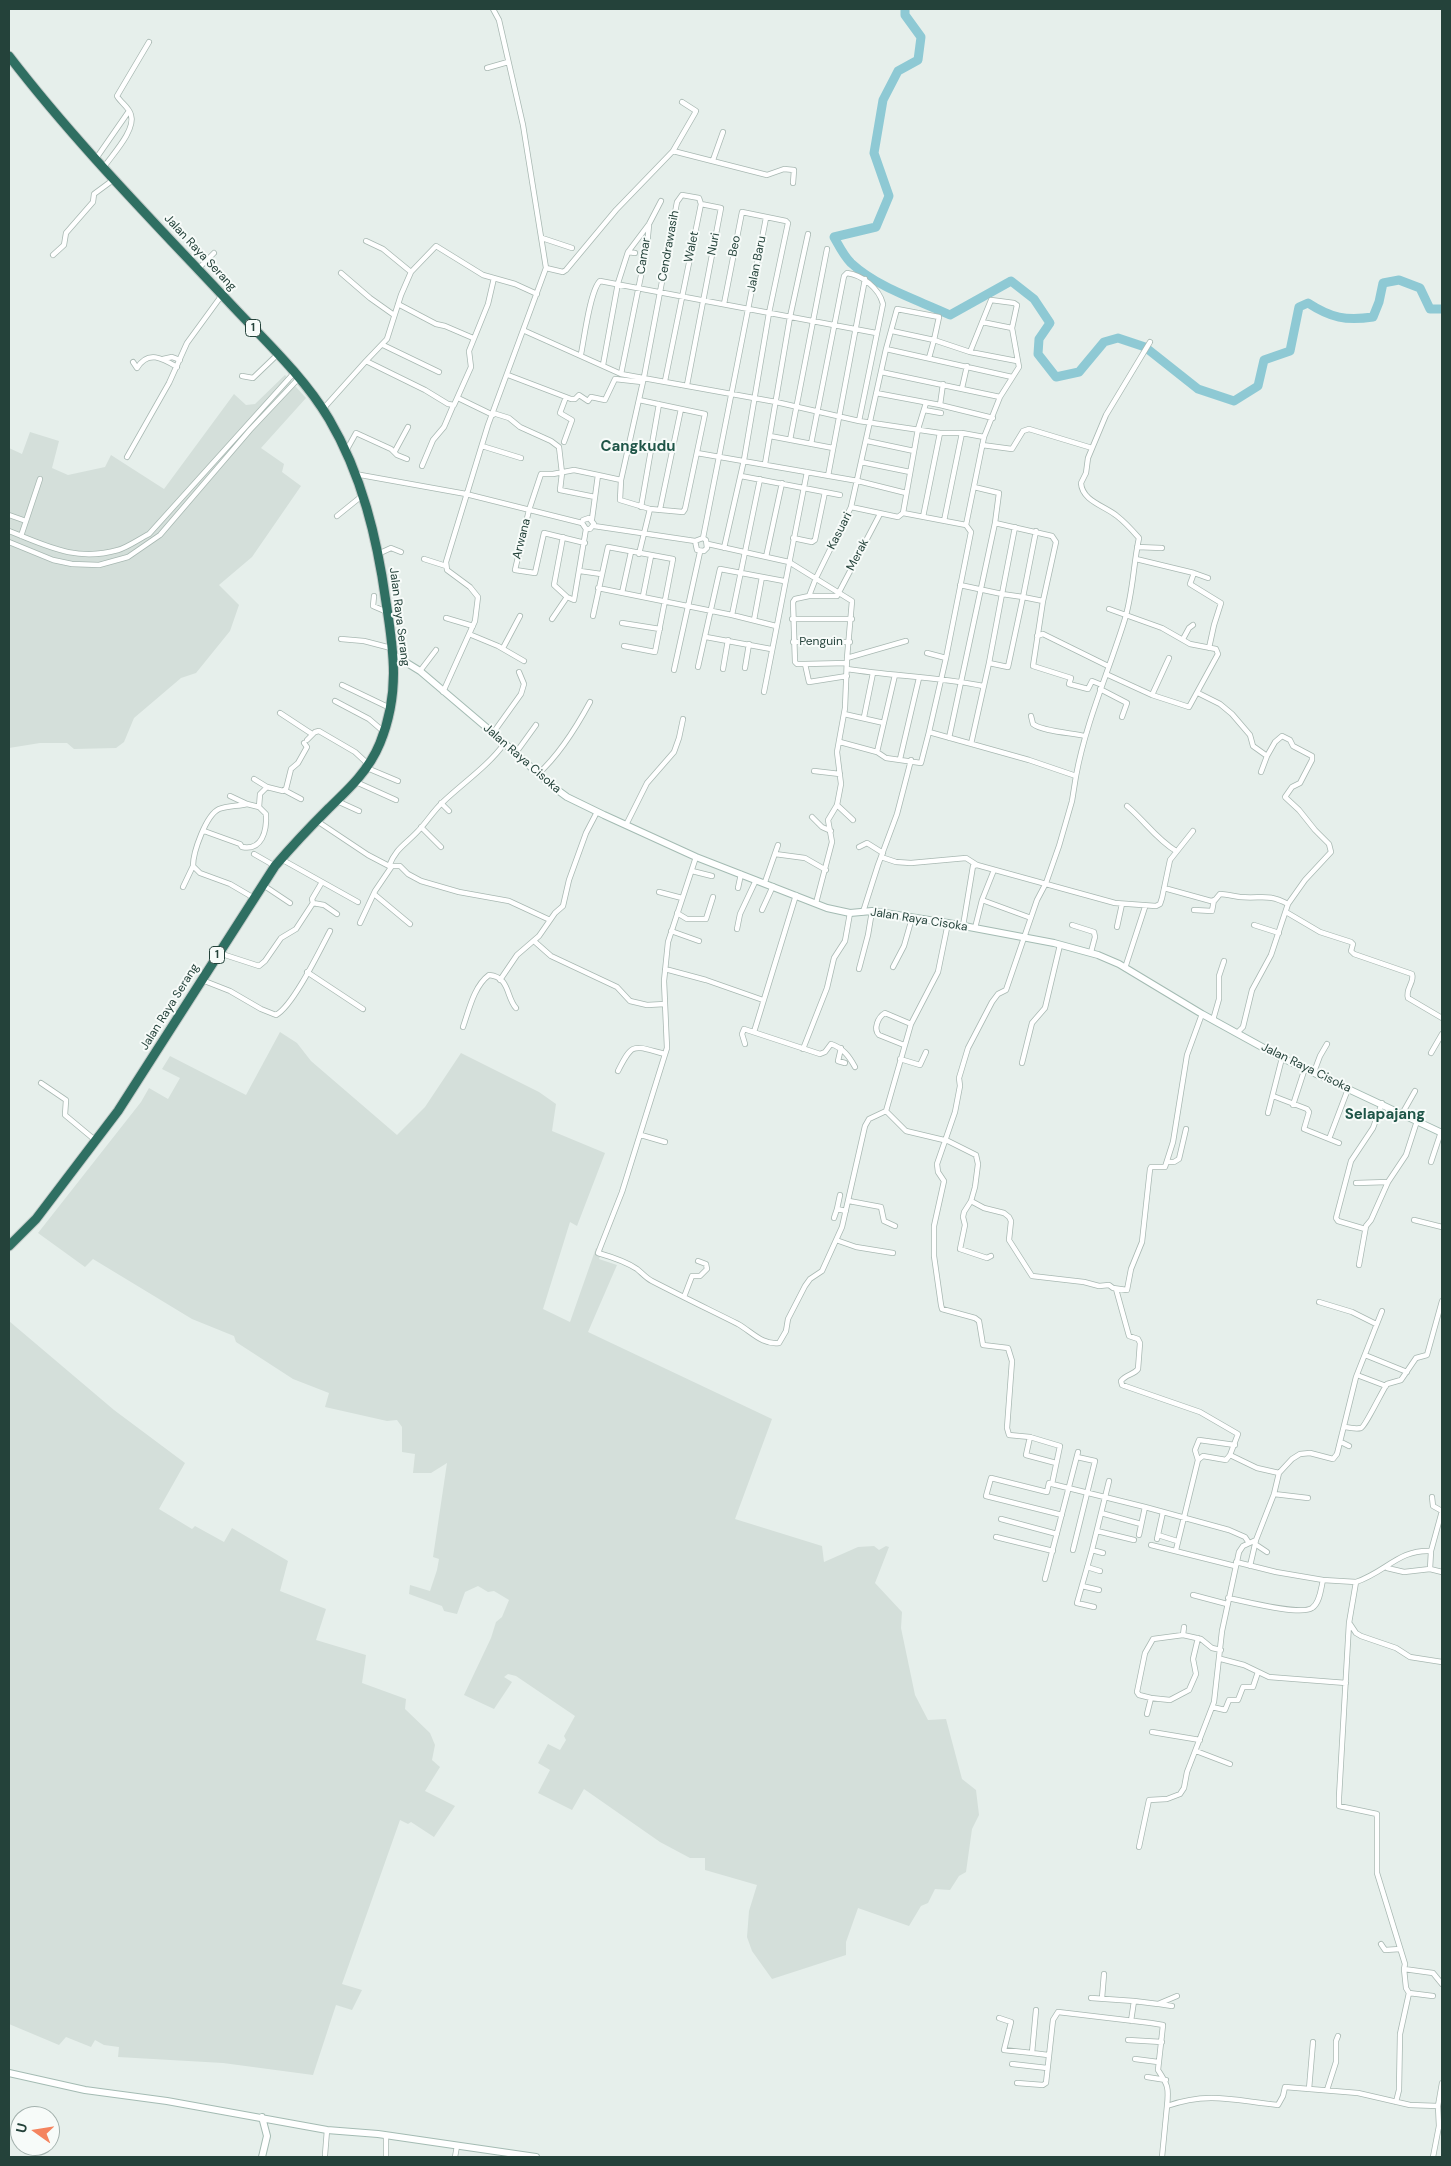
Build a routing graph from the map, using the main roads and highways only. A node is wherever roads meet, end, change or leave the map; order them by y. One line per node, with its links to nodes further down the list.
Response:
1 (9, 56): 2 (highway, Jalan Raya Serang / 1)
2 (9, 1246)

